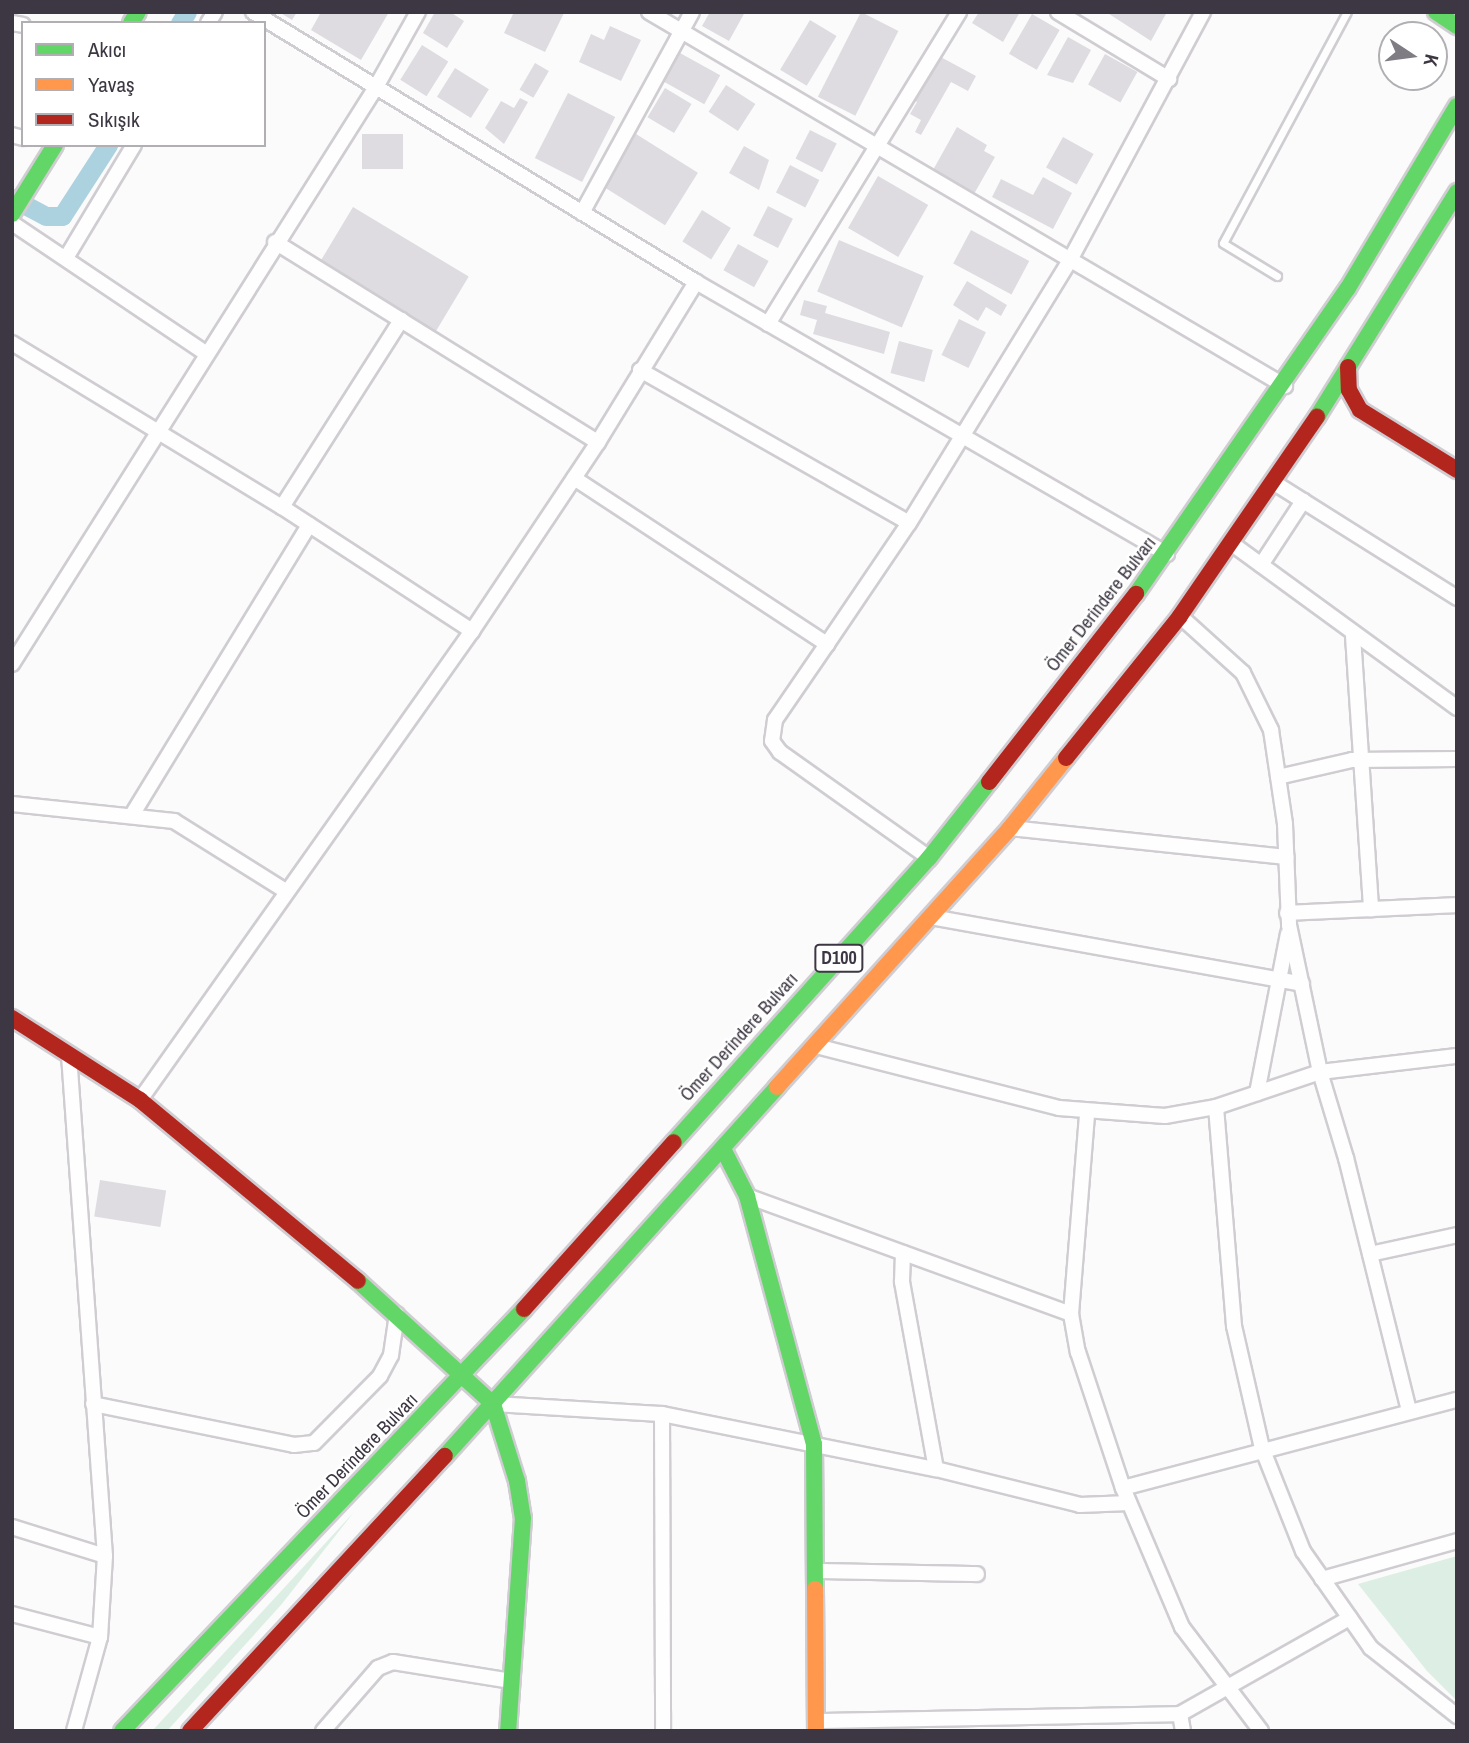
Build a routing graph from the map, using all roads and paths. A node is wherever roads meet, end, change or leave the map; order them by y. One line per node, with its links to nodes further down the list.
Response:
1 (253, 12): 13 (street)
2 (418, 12): 13 (street)
3 (649, 12): 11 (street)
4 (692, 12): 11 (street)
5 (959, 12): 17 (street)
6 (1058, 12): 12 (street)
7 (1203, 12): 12 (street)
8 (1347, 12): 25 (lane)
9 (1436, 12): 10 (main road)
10 (1457, 26)
11 (680, 32): 17 (street); 19 (street)
12 (1169, 79): 24 (street)
13 (376, 87): 19 (street); 22 (street)
14 (1457, 106): 33 (main road, Ömer Derindere Bulvarı / D100)
15 (53, 147): 20 (main road)
16 (133, 147): 23 (street)
17 (879, 147): 24 (street); 28 (street)
18 (1457, 192): 31 (main road, D100)
19 (582, 213): 26 (street)
20 (12, 214)
21 (12, 223): 23 (street)
22 (275, 242): 27 (street); 30 (street)
23 (66, 258): 30 (street)
24 (1069, 262): 33 (street); 37 (street)
25 (1277, 275)
26 (696, 282): 28 (street); 32 (street)
27 (401, 320): 38 (street); 43 (street)
28 (768, 324): 37 (street)
29 (12, 344): 36 (street)
30 (207, 354): 36 (street)
31 (1348, 367): 34 (main road); 35 (main road, D100)
32 (640, 370): 38 (street); 44 (street)
33 (1285, 386): 47 (main road, Ömer Derindere Bulvarı / D100)
34 (1360, 410): 35 (main road); 39 (main road)
35 (1316, 419): 41 (main road, D100)
36 (158, 433): 43 (street); 54 (street)
37 (961, 438): 44 (street); 47 (street)
38 (597, 442): 40 (street)
39 (1457, 470)
40 (574, 478): 51 (street); 53 (street)
41 (1273, 482): 42 (street); 46 (main road, D100)
42 (1303, 501): 48 (street); 49 (street)
43 (282, 507): 45 (street)
44 (909, 523): 53 (street)
45 (309, 525): 51 (street); 60 (street)
46 (1231, 543): 48 (street); 50 (main road, D100)
47 (1167, 554): 63 (main road, Ömer Derindere Bulvarı / D100)
48 (1261, 565): 52 (street)
49 (1457, 598)
50 (1180, 616): 58 (street); 61 (main road, D100)
51 (472, 631): 64 (street)
52 (1353, 636): 55 (street); 57 (street)
53 (827, 644): 63 (street)
54 (12, 664)
55 (1457, 708)
56 (1457, 759): 57 (street)
57 (1363, 760): 58 (street); 66 (street)
58 (1278, 777): 62 (street)
59 (12, 804): 60 (street)
60 (132, 815): 64 (street)
61 (1010, 828): 62 (street); 67 (main road, D100)
62 (1286, 857): 68 (street)
63 (929, 859): 87 (main road, Ömer Derindere Bulvarı / D100)
64 (287, 892): 77 (street)
65 (1457, 905): 66 (street)
66 (1371, 909): 68 (street)
67 (931, 918): 69 (street); 72 (main road, D100)
68 (1288, 919): 69 (street); 70 (street)
69 (1279, 980): 70 (street); 76 (street)
70 (1301, 984): 75 (street)
71 (12, 1018): 73 (main road)
72 (817, 1046): 79 (street); 80 (main road, D100)
73 (69, 1055): 77 (main road); 89 (street)
74 (1457, 1056): 75 (street)
75 (1320, 1072): 76 (street); 84 (street)
76 (1257, 1093): 78 (street)
77 (140, 1100): 85 (main road)
78 (1216, 1107): 79 (street); 94 (street)
79 (1087, 1113): 86 (street)
80 (723, 1149): 81 (main road); 90 (main road, D100)
81 (747, 1196): 83 (street); 93 (main road)
82 (1457, 1235): 84 (street)
83 (903, 1253): 86 (street); 95 (street)
84 (1370, 1254): 91 (street)
85 (397, 1314): 87 (main road); 89 (street)
86 (1071, 1314): 96 (street)
87 (462, 1377): 90 (main road); 113 (main road, Ömer Derindere Bulvarı / D100)
88 (1457, 1400): 91 (street)
89 (93, 1404): 100 (street)
90 (493, 1404): 92 (street); 107 (main road); 114 (main road, D100)
91 (1409, 1411): 94 (street)
92 (662, 1414): 93 (street); 117 (street)
93 (814, 1444): 95 (street); 101 (main road)
94 (1262, 1448): 96 (street); 103 (street)
95 (936, 1469): 97 (street)
96 (1123, 1488): 97 (street)
97 (1129, 1503): 108 (street)
98 (12, 1527): 100 (street)
99 (1457, 1541): 103 (street)
100 (105, 1556): 106 (street)
101 (815, 1571): 102 (street); 111 (main road)
102 (977, 1574)
103 (1322, 1579): 105 (street)
104 (12, 1614): 106 (street)
105 (1350, 1618): 108 (street); 110 (street)
106 (100, 1637): 112 (street)
107 (511, 1681): 115 (street); 116 (main road)
108 (1229, 1689): 109 (street); 119 (street)
109 (1181, 1714): 111 (street); 118 (street)
110 (1457, 1716)
111 (816, 1726)
112 (74, 1731)
113 (122, 1731)
114 (190, 1731)
115 (323, 1731)
116 (508, 1731)
117 (663, 1731)
118 (1183, 1731)
119 (1261, 1731)

